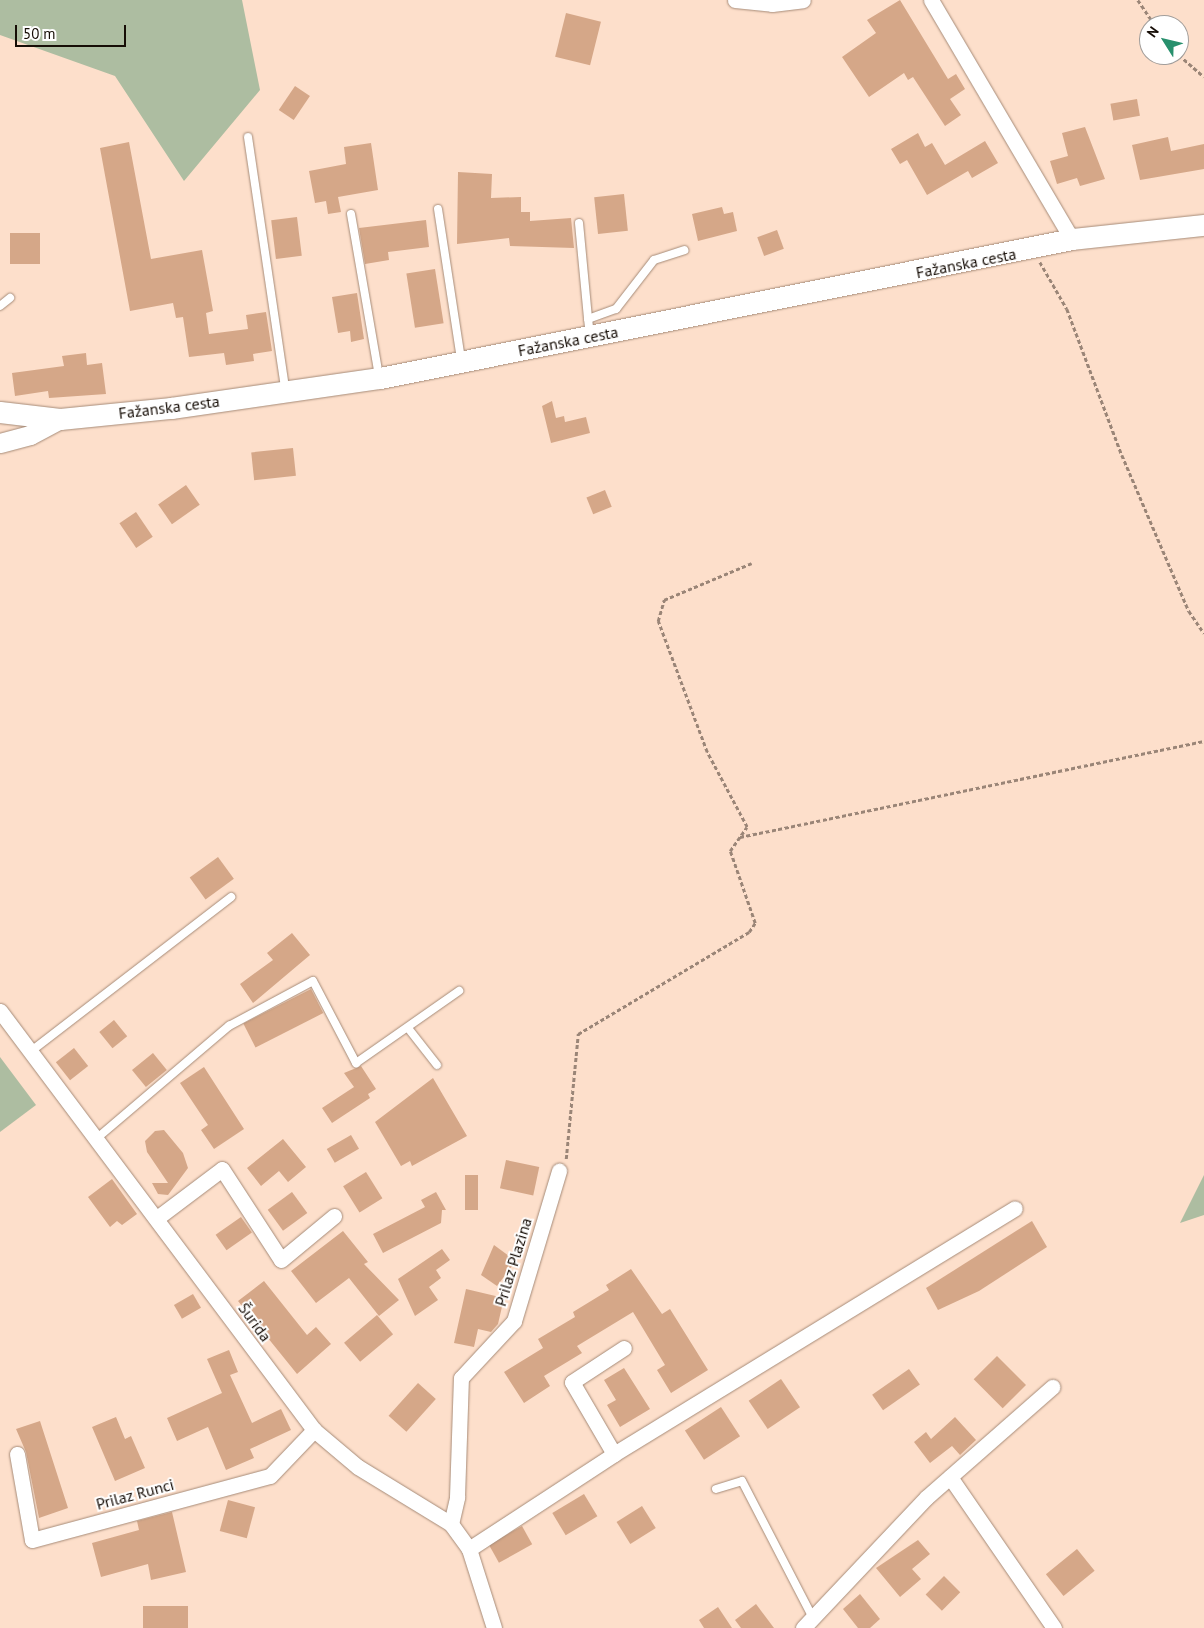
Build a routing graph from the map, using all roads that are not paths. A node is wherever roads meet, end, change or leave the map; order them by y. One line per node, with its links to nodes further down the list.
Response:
1 (734, 0): 2 (street)
2 (803, 0)
3 (931, 0): 9 (street)
4 (248, 137): 16 (lane)
5 (438, 209): 14 (lane)
6 (351, 214): 15 (lane)
7 (579, 222): 13 (lane)
8 (1204, 225): 9 (main road, Fažanska cesta)
9 (1072, 239): 13 (main road, Fažanska cesta)
10 (684, 250): 13 (lane)
11 (10, 298): 12 (lane)
12 (0, 306)
13 (589, 328): 14 (main road, Fažanska cesta)
14 (461, 362): 15 (main road, Fažanska cesta)
15 (380, 378): 16 (main road, Fažanska cesta)
16 (286, 391): 18 (main road, Fažanska cesta)
17 (0, 412): 18 (main road, Fažanska cesta)
18 (60, 418): 19 (street, Fažanska cesta)
19 (0, 443)
20 (231, 897): 24 (lane)
21 (460, 991): 23 (lane)
22 (0, 1011): 24 (street, Šurida)
23 (408, 1028): 25 (lane); 26 (lane)
24 (30, 1052): 26 (street, Šurida)
25 (437, 1065)
26 (96, 1139): 30 (street, Šurida)
27 (559, 1171): 38 (street, Prilaz Plazina)
28 (1015, 1208): 35 (street)
29 (334, 1216): 30 (street)
30 (156, 1218): 33 (street, Šurida)
31 (624, 1348): 35 (street)
32 (1052, 1387): 36 (street)
33 (314, 1430): 34 (street, Prilaz Runci); 38 (street, Šurida)
34 (17, 1454)
35 (614, 1454): 39 (street)
36 (950, 1477): 40 (street); 42 (street)
37 (716, 1489): 40 (lane)
38 (451, 1524): 39 (street, Šurida)
39 (469, 1549): 41 (street, Šurida)
40 (812, 1625)
41 (492, 1627)
42 (1054, 1628)

